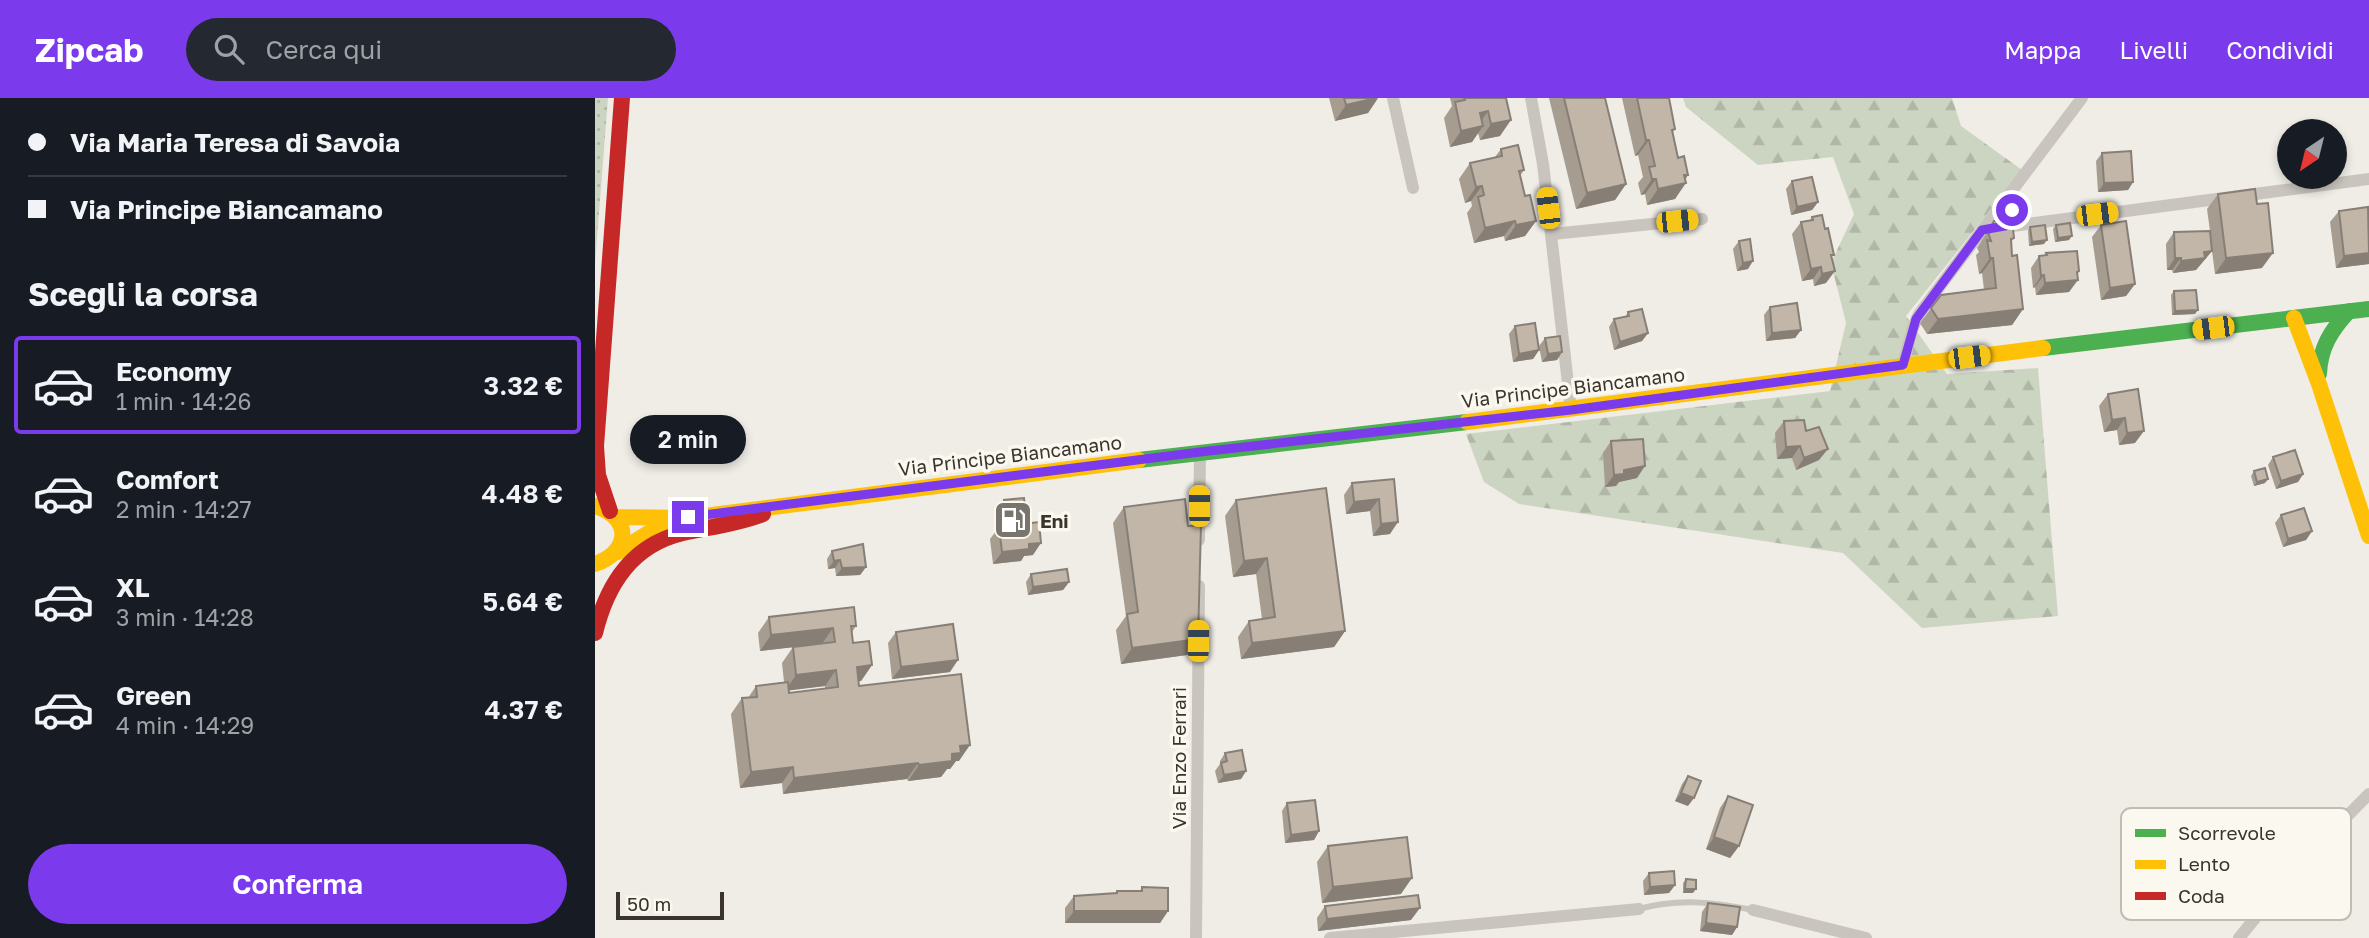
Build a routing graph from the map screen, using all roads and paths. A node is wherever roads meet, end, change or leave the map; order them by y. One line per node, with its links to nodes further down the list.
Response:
1 (622, 98): 18 (street)
2 (1392, 98): 6 (street)
3 (1531, 98): 11 (street)
4 (2082, 98): 7 (street)
5 (2369, 179): 9 (street)
6 (1413, 188)
7 (2008, 197): 9 (street); 10 (street)
8 (1702, 219): 11 (street)
9 (2016, 224): 10 (street)
10 (1982, 230): 15 (street)
11 (1552, 234): 17 (street)
12 (2369, 309): 13 (street, Via Principe Biancamano)
13 (2349, 311): 14 (street, Via Principe Biancamano); 16 (street)
14 (2294, 318): 15 (street, Via Principe Biancamano); 16 (street)
15 (1903, 365): 17 (street, Via Principe Biancamano)
16 (2319, 384): 23 (street)
17 (1571, 410): 19 (street, Via Principe Biancamano)
18 (596, 449): 21 (street)
19 (1200, 452): 20 (street, Via Principe Biancamano); 24 (street)
20 (782, 506): 22 (street, Via Principe Biancamano); 29 (street, Via Principe Biancamano)
21 (607, 511): 22 (street, Via Principe Biancamano); 25 (street)
22 (688, 517): 25 (street, Via Principe Biancamano)
23 (2369, 536)
24 (1199, 550)
25 (614, 555): 26 (street, Via Principe Biancamano); 28 (street)
26 (595, 564)
27 (1199, 577): 35 (street, Via Enzo Ferrari)
28 (595, 594)
29 (595, 633)
30 (2369, 794): 31 (street)
31 (2351, 812)
32 (1639, 909): 33 (lane); 36 (street)
33 (1753, 910): 37 (street)
34 (2253, 920): 38 (street)
35 (1196, 938)
36 (1330, 938)
37 (1866, 938)
38 (2239, 938)

